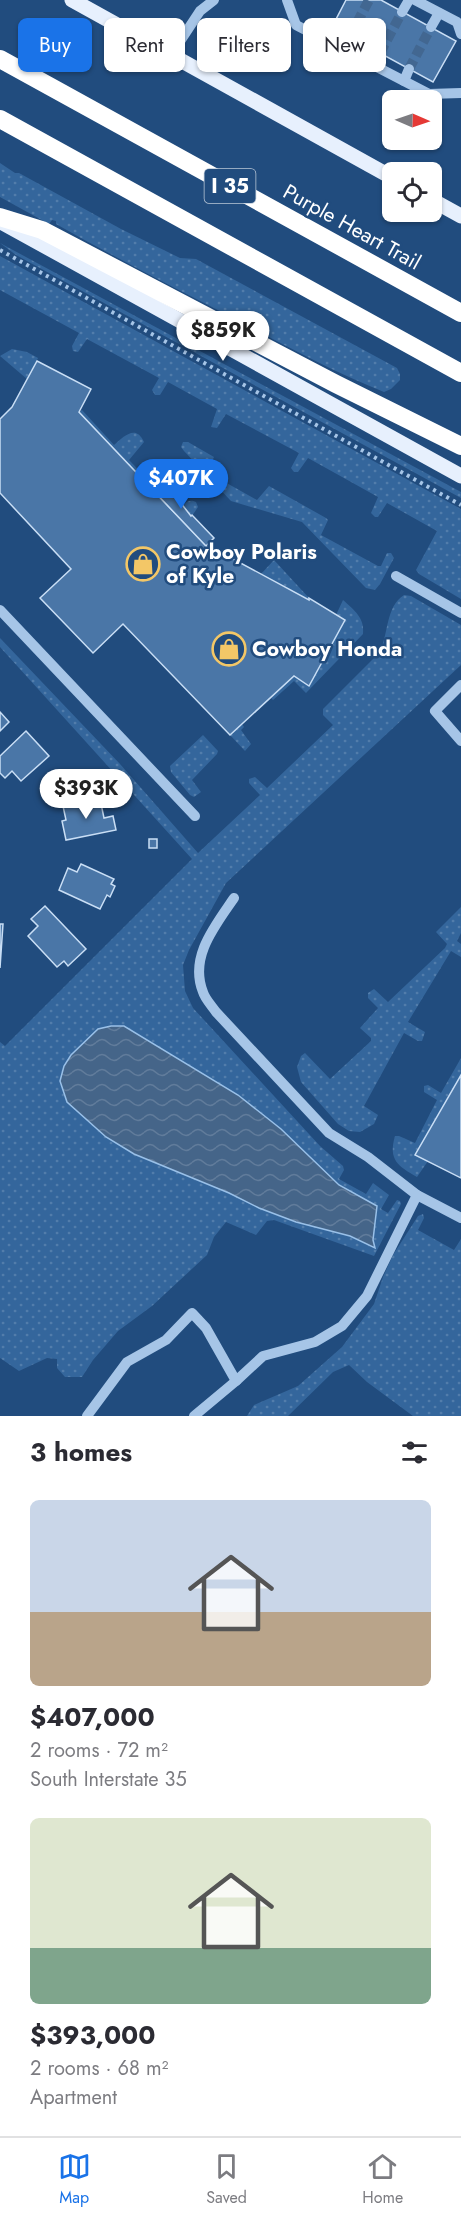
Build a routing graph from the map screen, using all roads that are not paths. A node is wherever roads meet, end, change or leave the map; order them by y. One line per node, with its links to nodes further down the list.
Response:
1 (72, 0): 8 (main road)
2 (214, 0): 11 (lane)
3 (287, 0): 9 (lane)
4 (410, 0): 6 (lane)
5 (415, 0): 7 (lane)
6 (402, 12)
7 (439, 13): 10 (lane); 12 (lane)
8 (104, 18)
9 (303, 27)
10 (431, 27)
11 (185, 34)
12 (461, 34)
13 (0, 59): 25 (highway, Purple Heart Trail / I 35)
14 (185, 63): 20 (main road)
15 (409, 69): 17 (lane)
16 (386, 71): 17 (lane)
17 (404, 81): 18 (lane)
18 (461, 93)
19 (0, 119): 26 (highway, I 35)
20 (382, 172)
21 (442, 206): 22 (main road)
22 (461, 216)
23 (0, 217): 27 (highway)
24 (0, 222): 28 (main road)
25 (461, 313)
26 (461, 373)
27 (461, 446)
28 (461, 476)
29 (396, 576): 31 (lane)
30 (0, 610): 34 (lane)
31 (461, 613)
32 (461, 685): 33 (lane)
33 (461, 741)
34 (195, 816)
35 (234, 898): 36 (lane)
36 (417, 1195): 37 (lane); 38 (lane)
37 (461, 1218)
38 (236, 1380): 39 (lane); 40 (lane)
39 (87, 1416)
40 (194, 1416)

